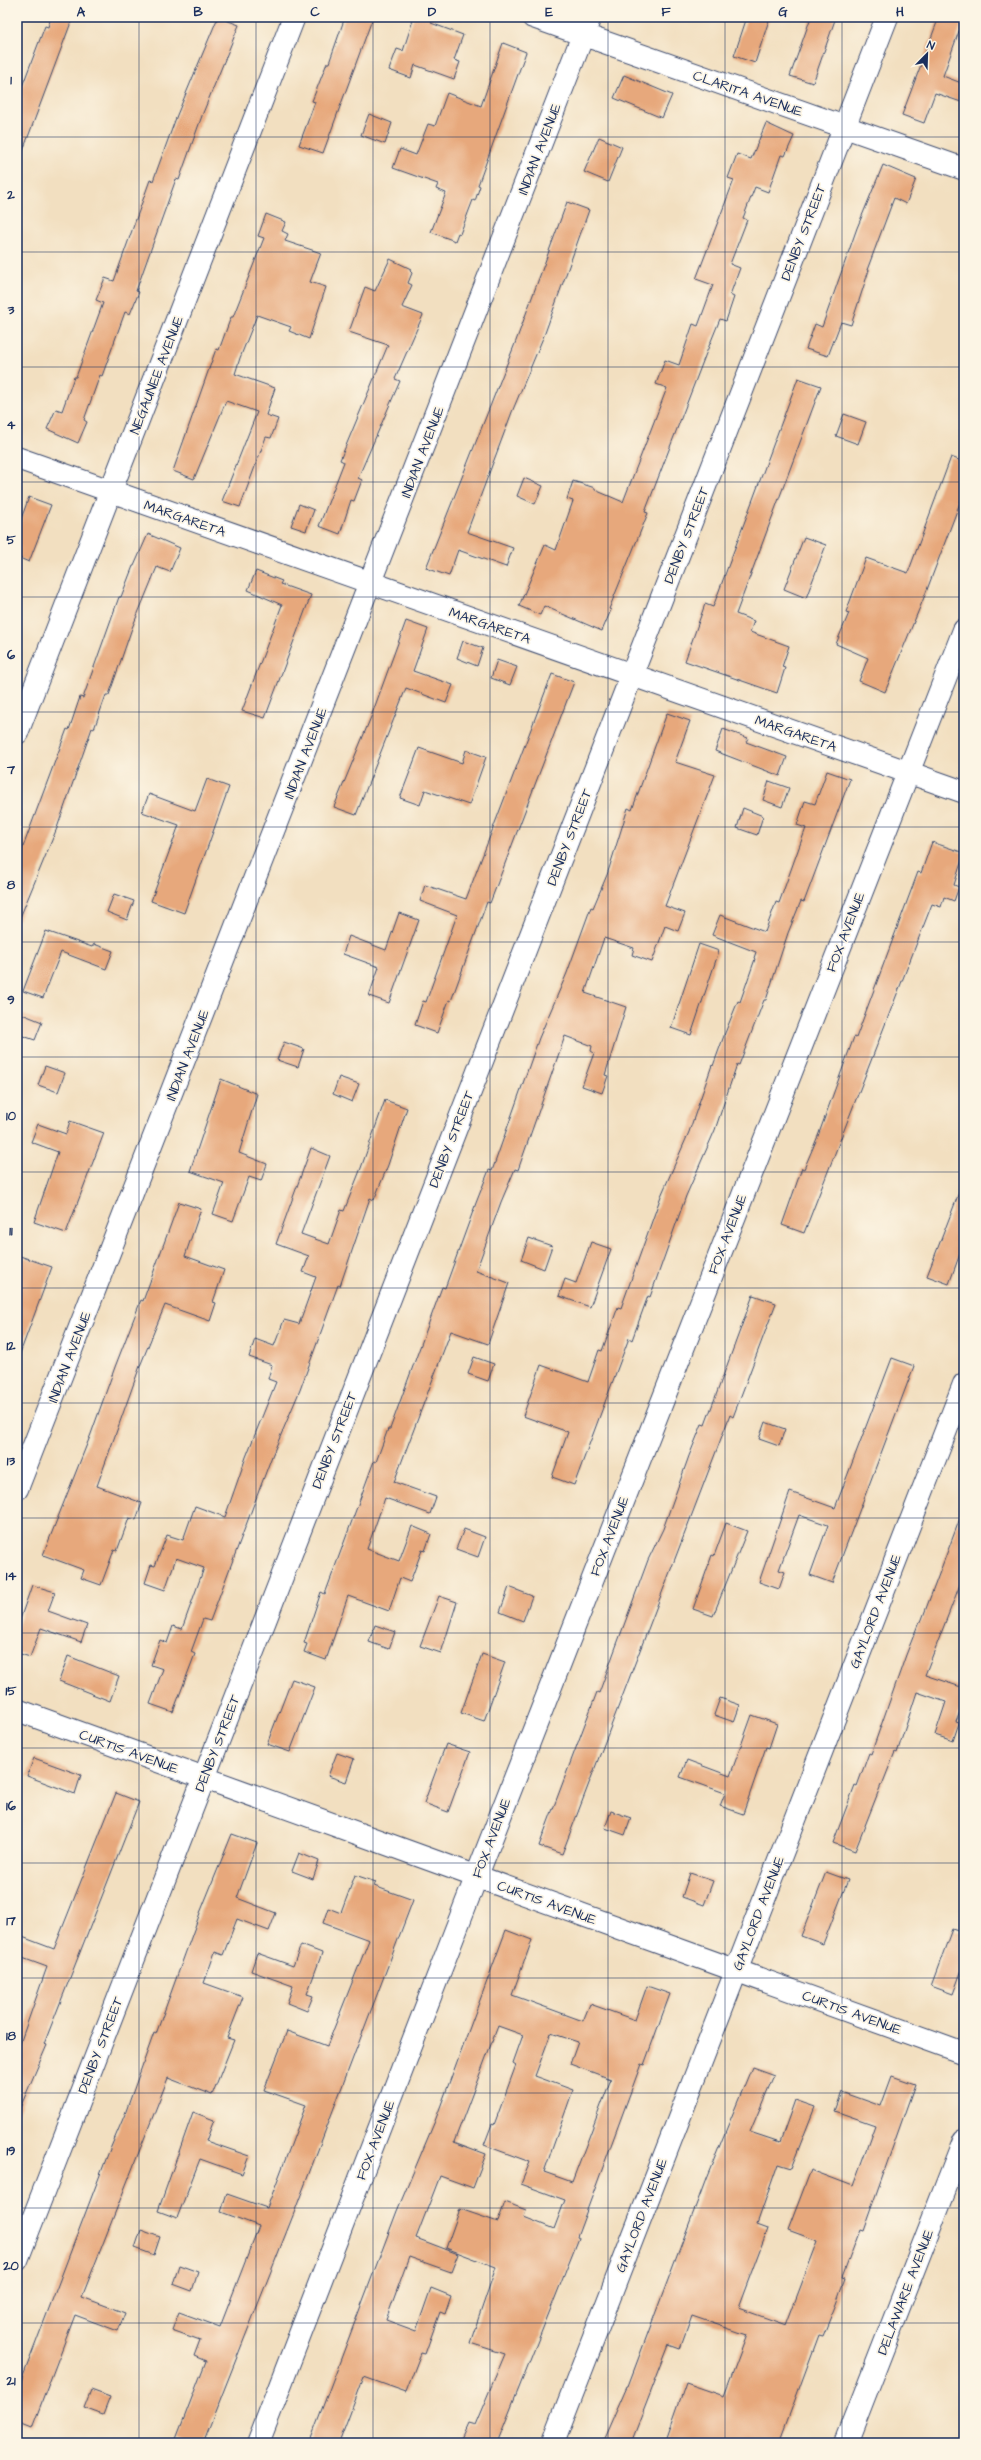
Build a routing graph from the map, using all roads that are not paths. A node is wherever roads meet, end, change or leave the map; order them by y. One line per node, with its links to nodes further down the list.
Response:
1 (294, 17): 8 (street, NEGAUNEE AVENUE)
2 (533, 17): 4 (street, CLARITA AVENUE)
3 (887, 17): 5 (street, DENBY STREET)
4 (587, 26): 5 (street, CLARITA AVENUE); 9 (street, INDIAN AVENUE)
5 (844, 126): 6 (street, CLARITA AVENUE); 11 (street, DENBY STREET)
6 (964, 169)
7 (17, 458): 8 (street, MARGARETA)
8 (110, 492): 9 (street, MARGARETA); 12 (street, NEGAUNEE AVENUE)
9 (371, 583): 11 (street, MARGARETA); 16 (street, INDIAN AVENUE)
10 (964, 630): 13 (street, FOX AVENUE)
11 (632, 676): 13 (street, MARGARETA); 18 (street, DENBY STREET)
12 (17, 733)
13 (908, 773): 14 (street, MARGARETA); 19 (street, FOX AVENUE)
14 (964, 792)
15 (964, 1384): 20 (street, GAYLORD AVENUE)
16 (17, 1489)
17 (17, 1710): 18 (street, CURTIS AVENUE)
18 (203, 1777): 19 (street, CURTIS AVENUE); 23 (street, DENBY STREET)
19 (476, 1876): 20 (street, CURTIS AVENUE); 24 (street, FOX AVENUE)
20 (736, 1970): 21 (street, CURTIS AVENUE); 25 (street, GAYLORD AVENUE)
21 (964, 2053)
22 (964, 2140): 26 (street, DELAWARE AVENUE)
23 (17, 2260)
24 (258, 2443)
25 (553, 2443)
26 (846, 2443)

